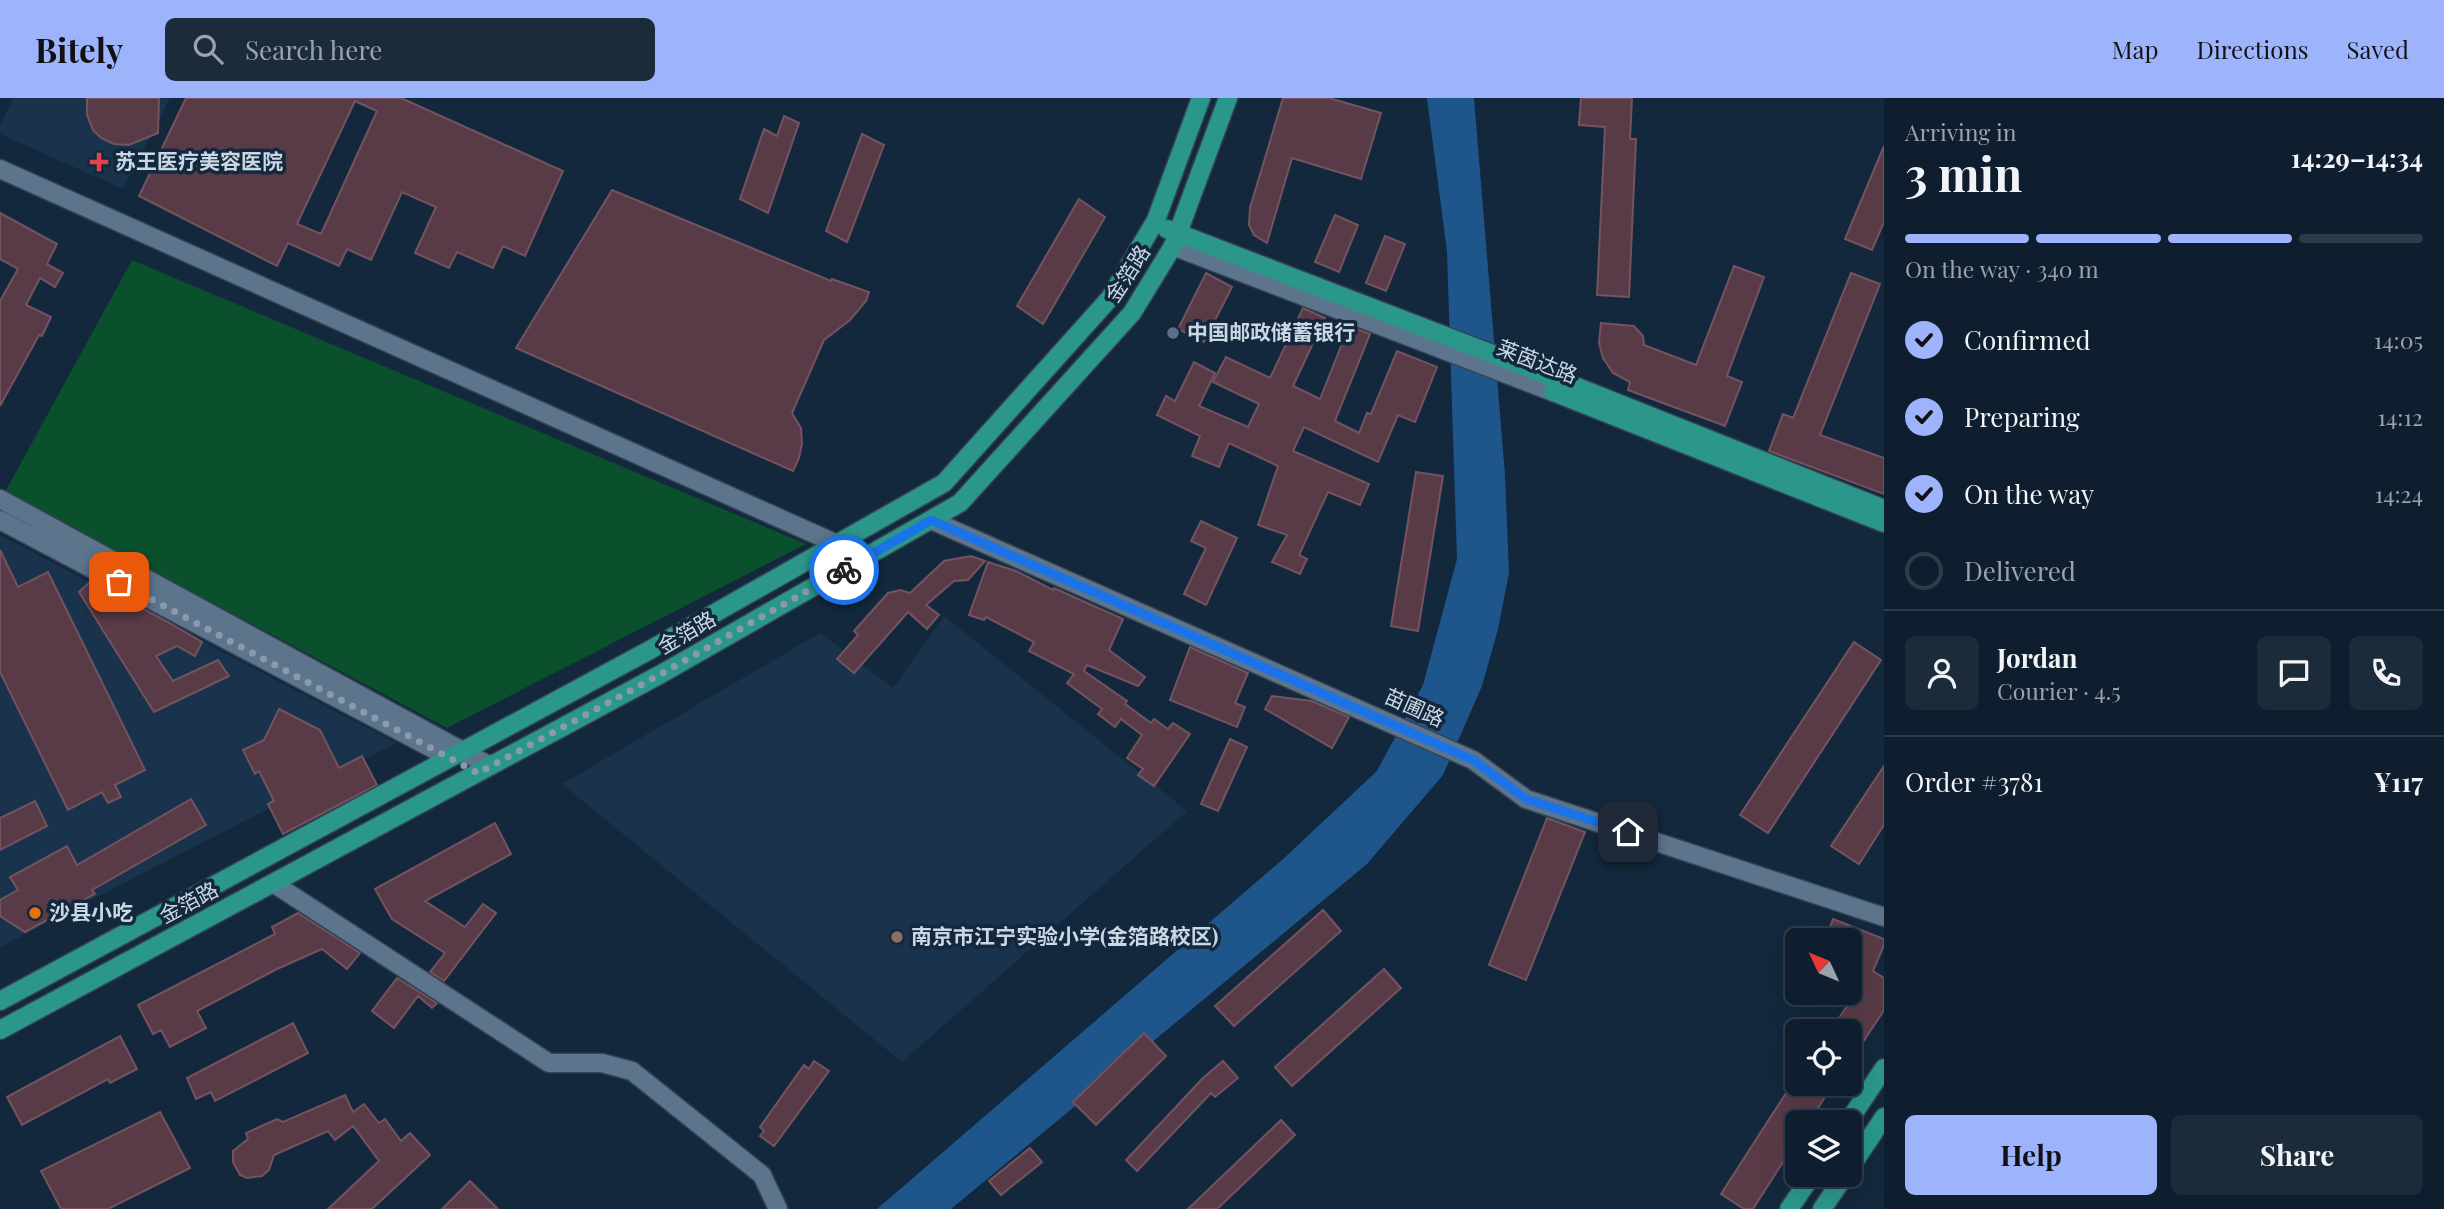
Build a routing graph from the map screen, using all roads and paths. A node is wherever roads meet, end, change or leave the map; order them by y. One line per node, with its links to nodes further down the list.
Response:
1 (1201, 98): 4 (main road, 金箔路)
2 (1228, 98): 5 (main road, 金箔路)
3 (0, 169): 13 (street)
4 (1153, 225): 5 (main road); 13 (main road, 金箔路)
5 (1175, 239): 6 (street, 莱茵达路); 11 (main road, 金箔路)
6 (1470, 354): 7 (main road)
7 (1550, 384): 9 (main road); 12 (main road, 莱茵达路)
8 (0, 499): 14 (street)
9 (1884, 509)
10 (0, 520): 14 (street)
11 (931, 520): 15 (main road, 金箔路); 17 (street, 苗圃路)
12 (1884, 523)
13 (837, 544): 14 (main road, 金箔路)
14 (457, 755): 15 (street); 18 (main road, 金箔路)
15 (484, 769): 16 (main road, 金箔路)
16 (273, 883): 19 (main road, 金箔路); 26 (street)
17 (1884, 917)
18 (0, 1001)
19 (0, 1030)
20 (1884, 1068): 21 (main road)
21 (1856, 1110)
22 (1884, 1117): 23 (main road)
23 (1862, 1150)
24 (1804, 1187): 27 (main road)
25 (1837, 1187): 28 (main road)
26 (778, 1209)
27 (1789, 1209)
28 (1822, 1209)

